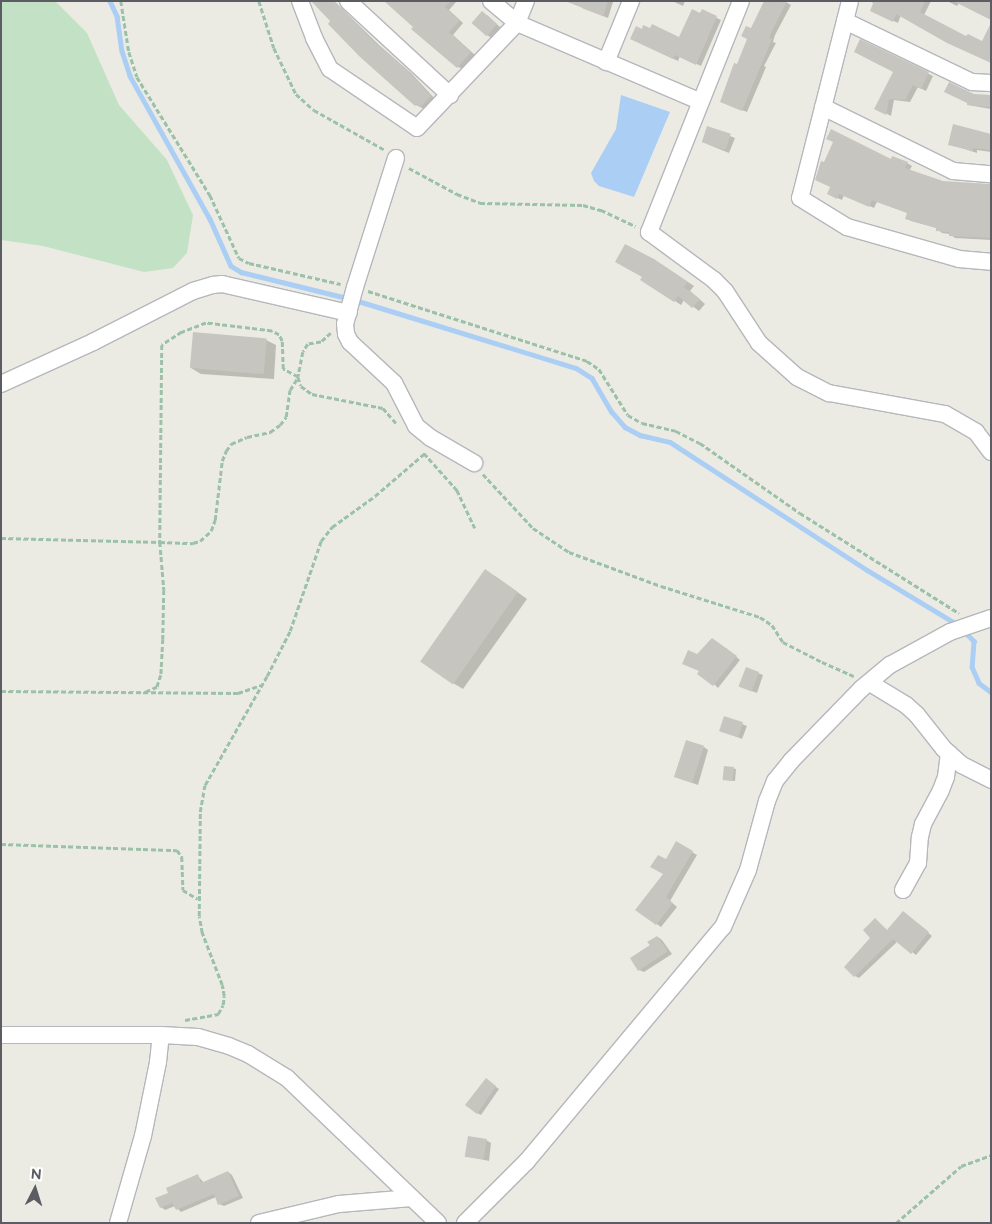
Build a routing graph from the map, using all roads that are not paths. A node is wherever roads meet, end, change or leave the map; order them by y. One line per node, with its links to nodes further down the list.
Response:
1 (300, 1): 12 (street)
2 (348, 1): 12 (street)
3 (491, 1): 9 (street)
4 (526, 1): 9 (street)
5 (631, 1): 10 (street)
6 (741, 1): 13 (street)
7 (850, 1): 8 (street)
8 (845, 21): 11 (street); 14 (street)
9 (517, 24): 10 (street); 12 (street)
10 (606, 62): 13 (street)
11 (991, 83)
12 (450, 94)
13 (699, 101): 20 (street)
14 (823, 107): 16 (street); 17 (street)
15 (396, 158): 18 (street)
16 (991, 174)
17 (991, 262)
18 (343, 312): 19 (street); 21 (street)
19 (1, 384)
20 (991, 452)
21 (474, 463)
22 (984, 620): 23 (street)
23 (870, 683): 24 (street); 33 (street)
24 (949, 753): 25 (street); 26 (street)
25 (991, 780)
26 (902, 890)
27 (161, 1035): 28 (street); 29 (street); 30 (street)
28 (1, 1036)
29 (412, 1198): 31 (street); 32 (street)
30 (118, 1223)
31 (259, 1223)
32 (438, 1223)
33 (465, 1223)

